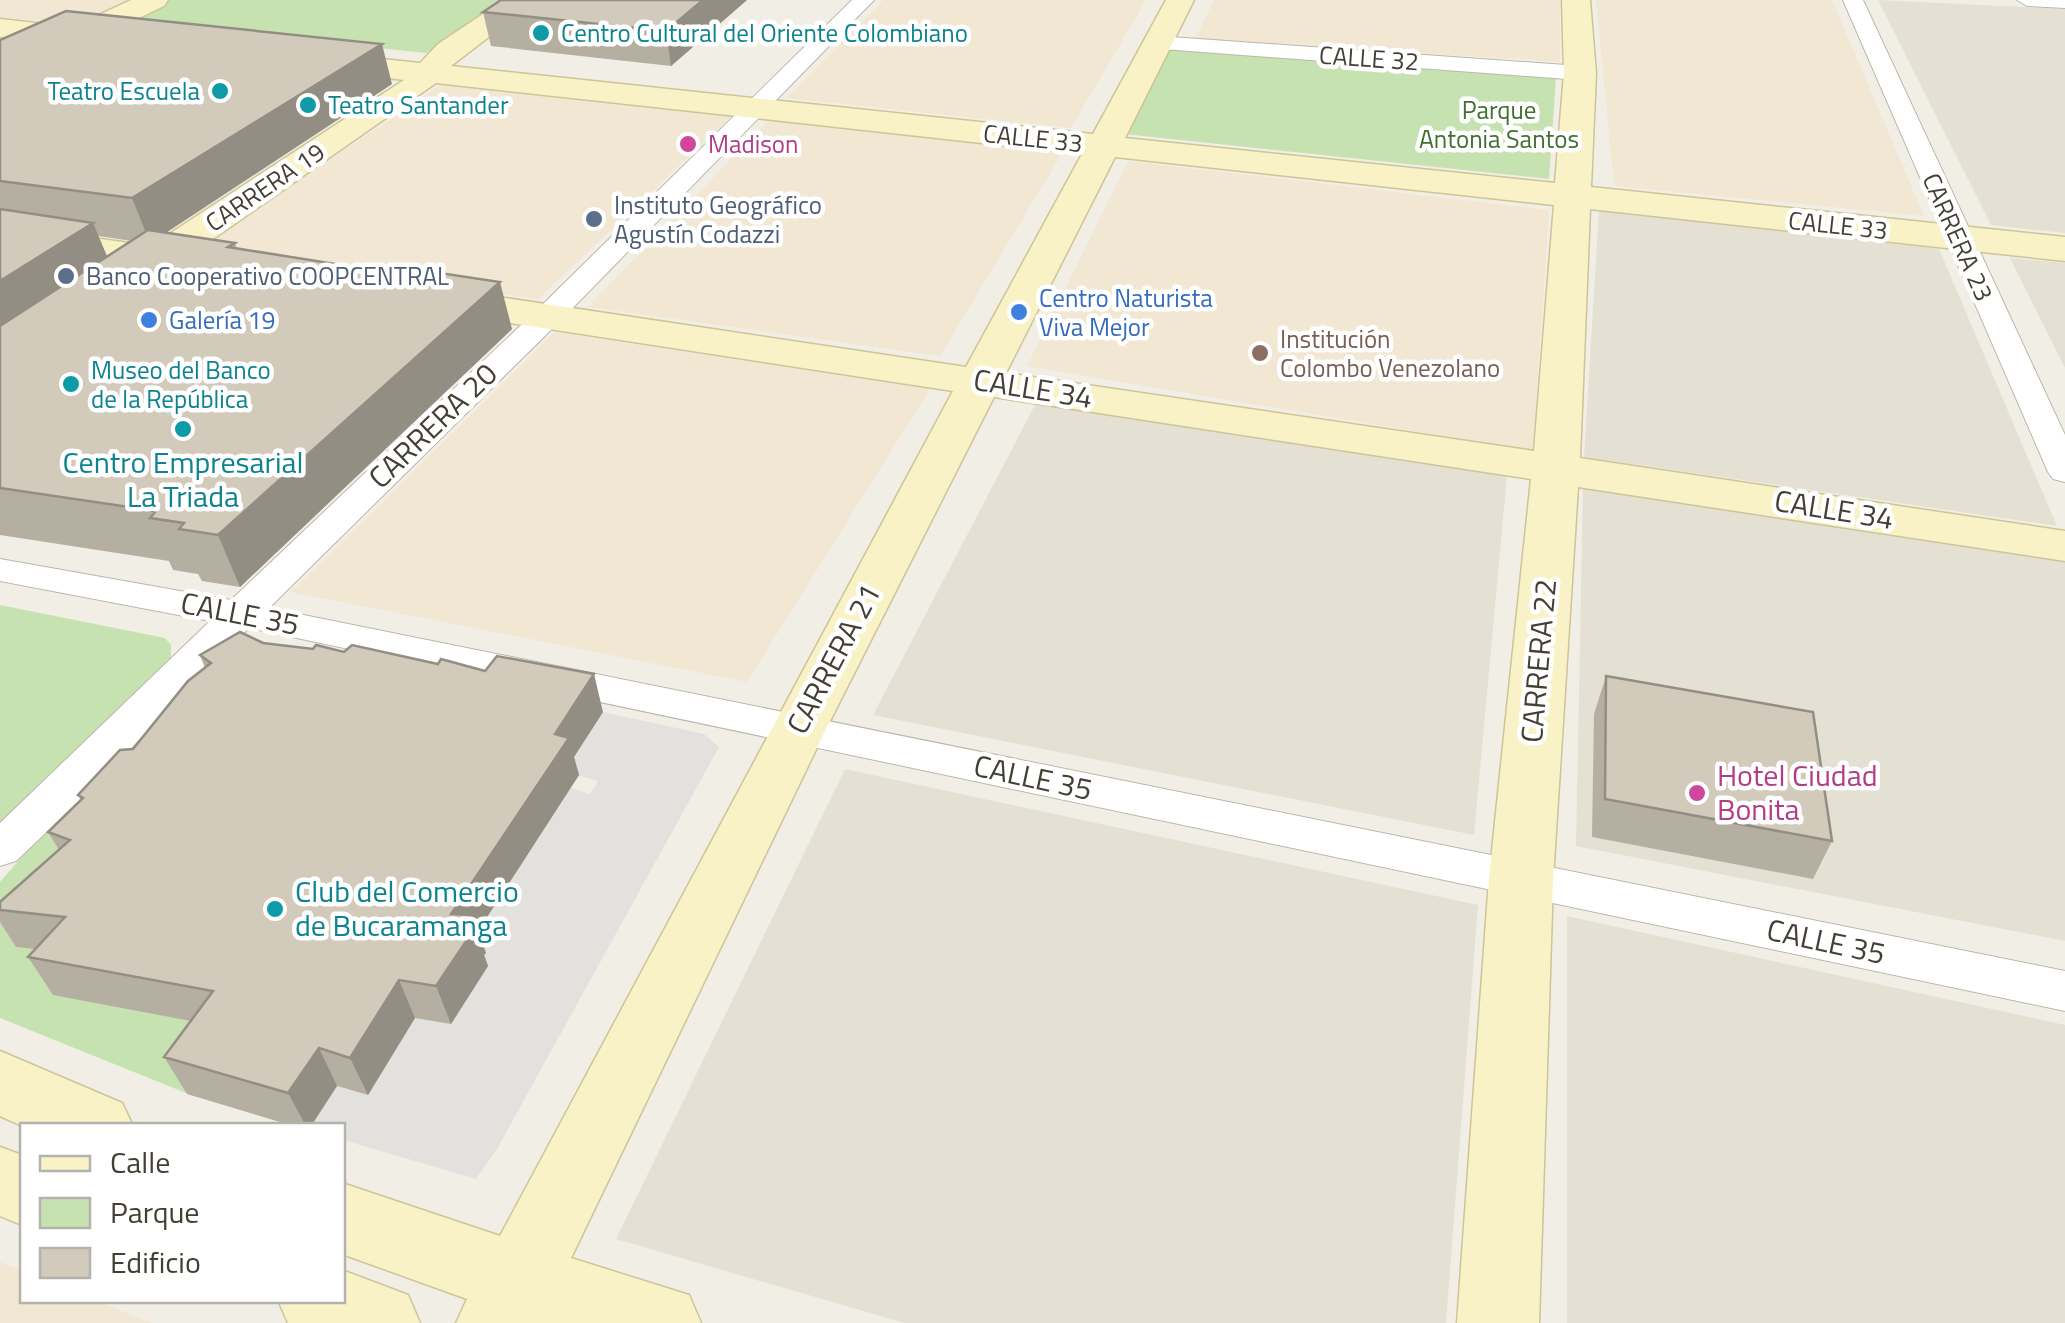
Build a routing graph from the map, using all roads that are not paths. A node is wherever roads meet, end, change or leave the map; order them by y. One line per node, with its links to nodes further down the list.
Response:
1 (154, 0): 10 (street)
2 (523, 0): 14 (street, CARRERA 19)
3 (864, 0): 16 (street, CARRERA 20)
4 (1576, 0): 15 (street, CARRERA 22)
5 (1853, 0): 20 (street, CARRERA 23)
6 (2027, 0): 7 (street)
7 (2065, 2)
8 (1169, 22): 15 (street, CALLE 32); 17 (street, CARRERA 21)
9 (0, 28): 10 (street)
10 (76, 36): 11 (street); 13 (street)
11 (133, 42)
12 (289, 58): 14 (street, CALLE 33)
13 (0, 72)
14 (430, 73): 16 (street, CALLE 33); 22 (street, CARRERA 19)
15 (1580, 73): 18 (street, CARRERA 22)
16 (756, 108): 17 (street, CALLE 33); 26 (street, CARRERA 20)
17 (1102, 146): 18 (street, CALLE 33); 27 (street, CARRERA 21)
18 (1572, 196): 20 (street, CALLE 33); 28 (street, CARRERA 22)
19 (0, 236): 22 (street)
20 (1958, 238): 21 (street, CALLE 33); 29 (street, CARRERA 23)
21 (2065, 250)
22 (158, 259): 23 (street); 24 (street, CARRERA 19)
23 (226, 269)
24 (109, 292)
25 (397, 294): 26 (street, CALLE 34)
26 (548, 316): 27 (street, CALLE 34); 32 (street, CARRERA 20)
27 (979, 381): 28 (street, CALLE 34); 33 (street, CARRERA 21)
28 (1556, 468): 30 (street, CALLE 34); 35 (street, CARRERA 22)
29 (2065, 472)
30 (2065, 546)
31 (0, 570): 32 (street, CALLE 35)
32 (240, 614): 33 (street, CALLE 35); 34 (street, CARRERA 20)
33 (797, 729): 35 (street, CALLE 35); 40 (street, CARRERA 21)
34 (0, 849)
35 (1522, 879): 36 (street, CALLE 35); 44 (street, CARRERA 22)
36 (2065, 991)
37 (0, 1082): 38 (street)
38 (89, 1123)
39 (345, 1220): 40 (street)
40 (507, 1302): 43 (street)
41 (326, 1303): 42 (street)
42 (379, 1323)
43 (660, 1323)
44 (1498, 1323)

